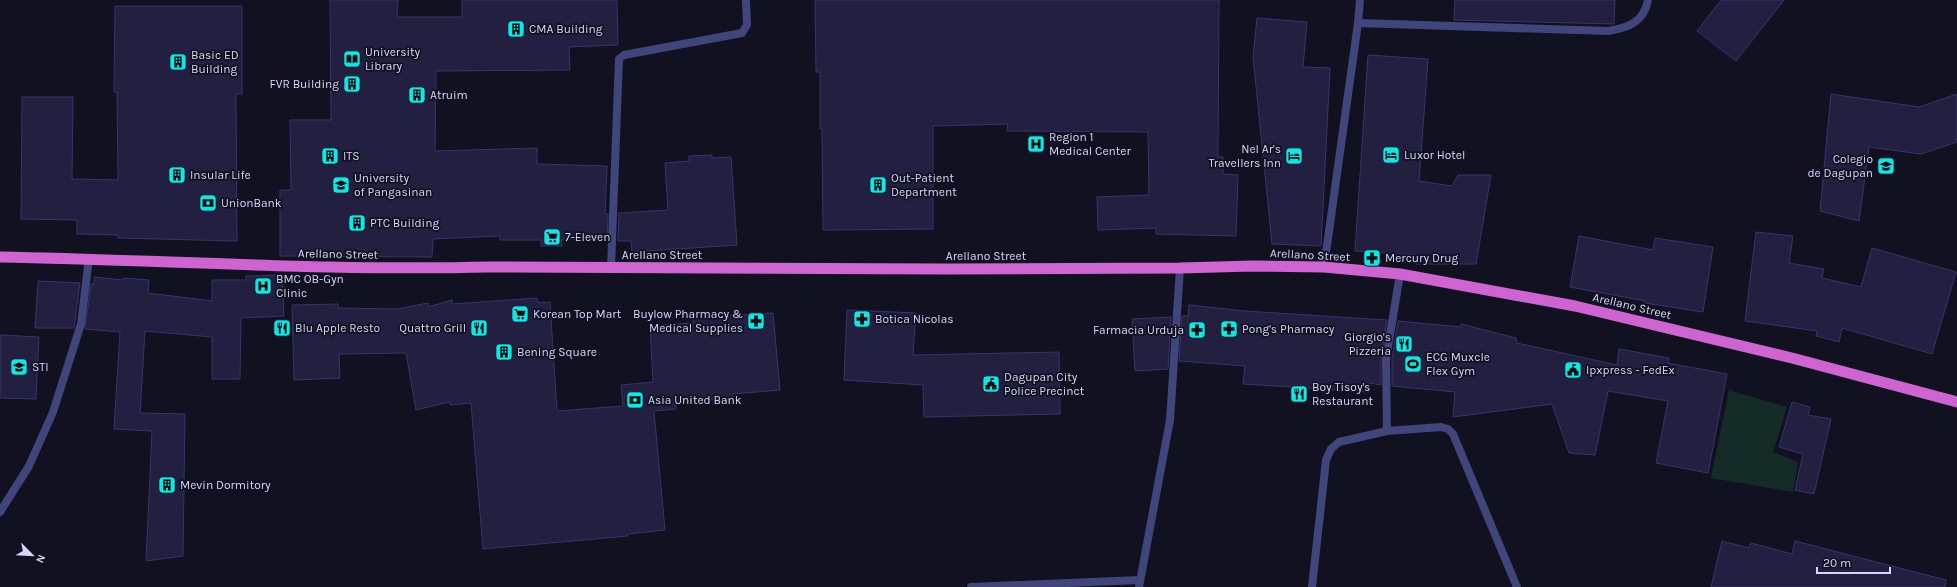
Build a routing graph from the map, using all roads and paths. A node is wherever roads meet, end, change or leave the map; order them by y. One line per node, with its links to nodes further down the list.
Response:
1 (746, 0): 8 (street)
2 (1360, 0): 4 (street)
3 (1648, 0): 4 (street)
4 (1358, 23): 7 (street)
5 (0, 256): 6 (highway, Arellano Street)
6 (89, 258): 8 (highway, Arellano Street); 13 (street)
7 (1324, 267): 9 (highway, Arellano Street); 10 (highway, Arellano Street)
8 (611, 268): 9 (highway, Arellano Street)
9 (1180, 268): 14 (street)
10 (1400, 274): 11 (highway, Arellano Street); 12 (street)
11 (1957, 402)
12 (1387, 431): 16 (street); 17 (street)
13 (0, 512)
14 (1139, 584): 15 (street)
15 (971, 587)
16 (1312, 587)
17 (1517, 587)

